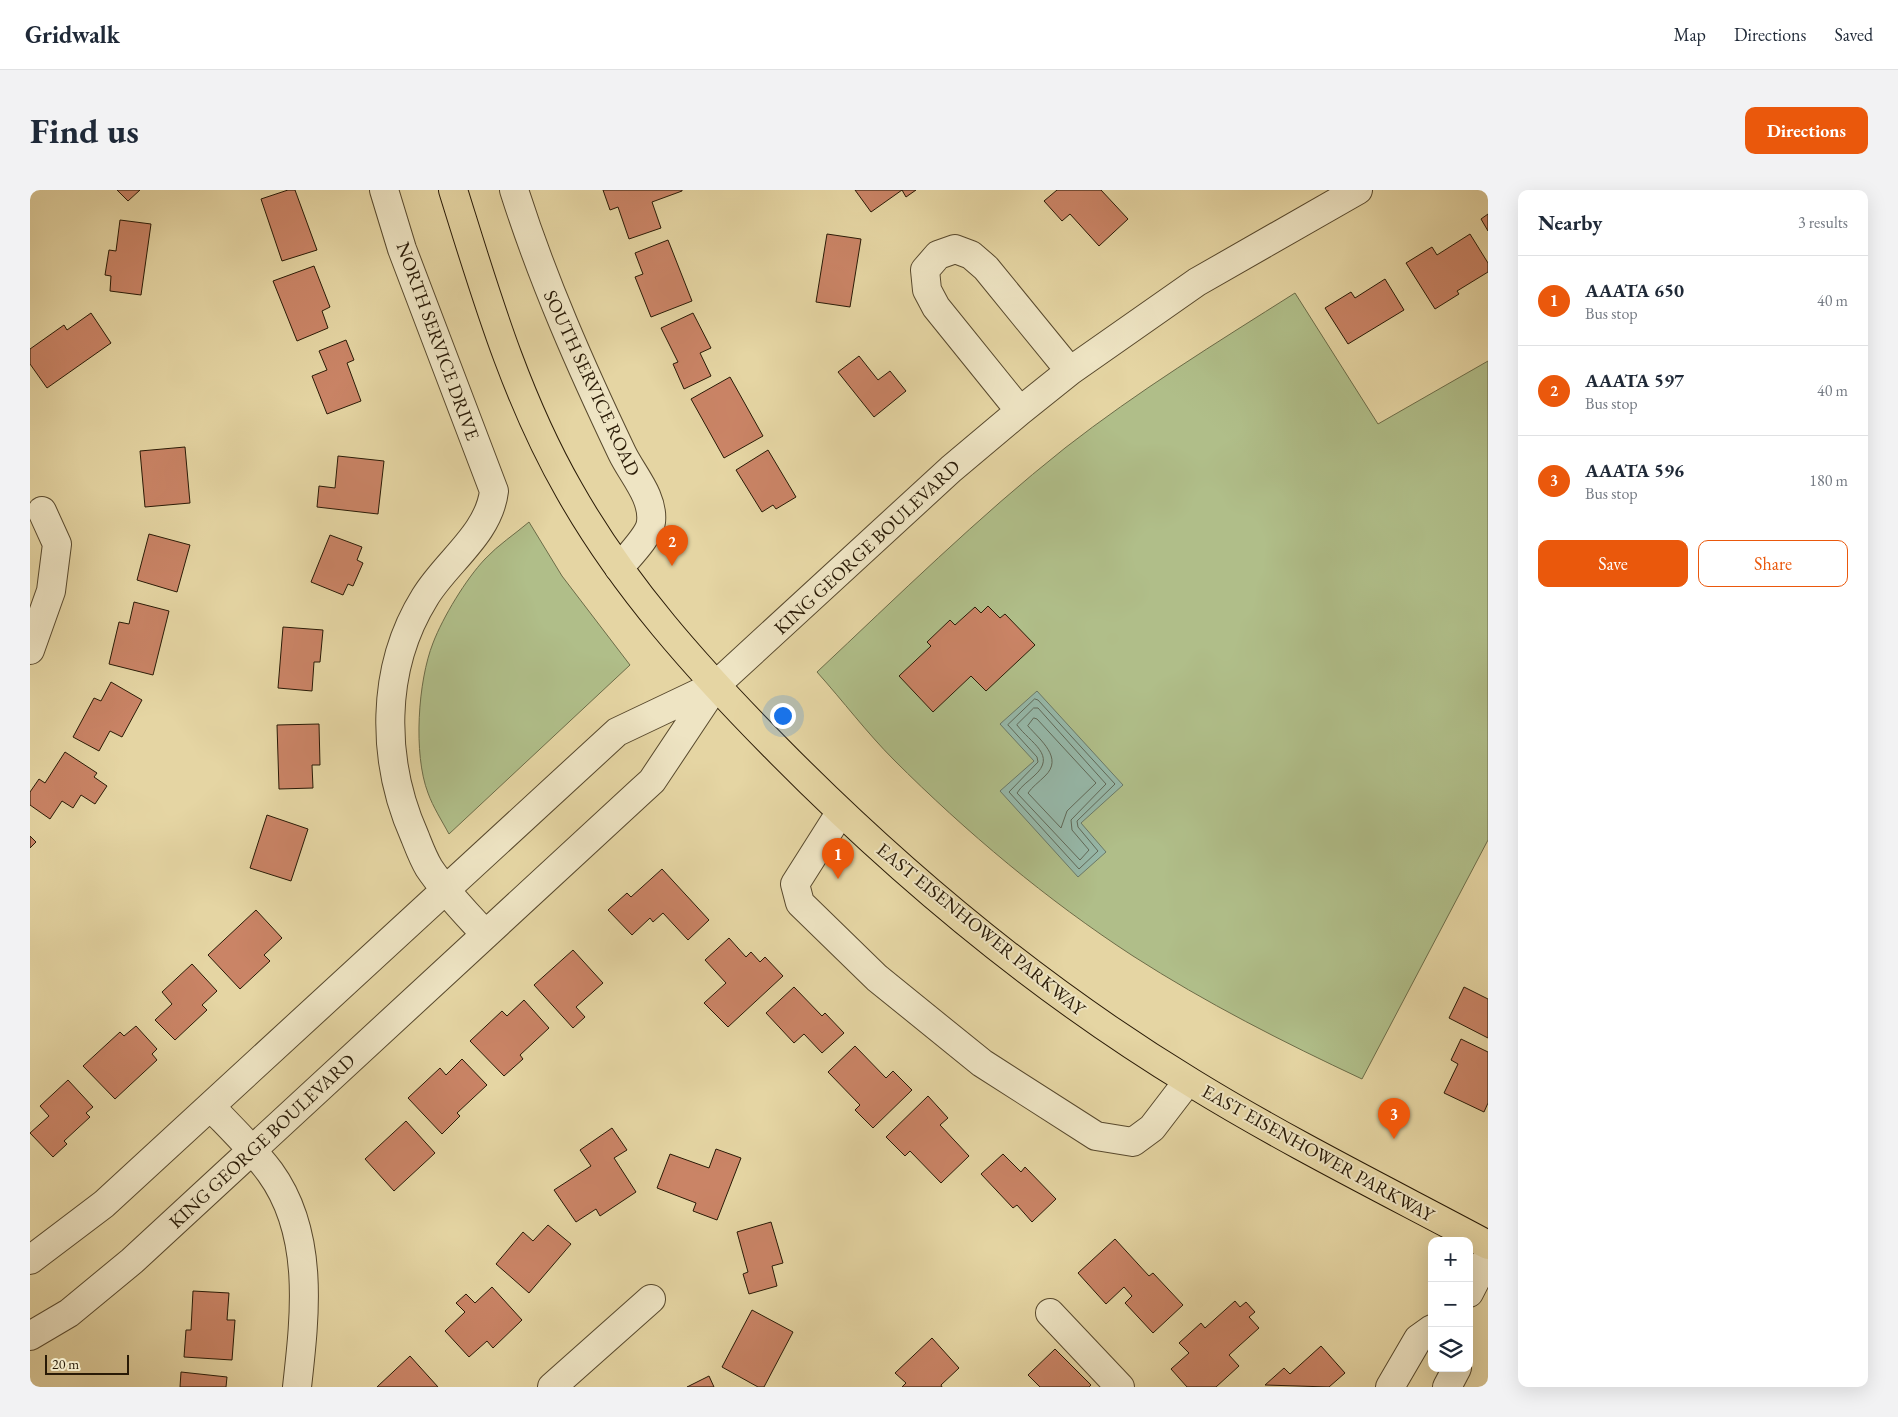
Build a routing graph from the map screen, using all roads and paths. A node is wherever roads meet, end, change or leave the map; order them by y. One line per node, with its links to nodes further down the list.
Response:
1 (384, 190): 12 (street, NORTH SERVICE DRIVE)
2 (453, 190): 8 (main road, EAST EISENHOWER PARKWAY)
3 (514, 190): 8 (street, SOUTH SERVICE ROAD)
4 (1358, 190): 5 (street, KING GEORGE BOULEVARD)
5 (1070, 371): 6 (street, KING GEORGE BOULEVARD); 6 (street)
6 (1020, 411): 10 (street, KING GEORGE BOULEVARD)
7 (42, 511): 9 (street)
8 (619, 568): 10 (main road, EAST EISENHOWER PARKWAY)
9 (30, 650)
10 (716, 685): 11 (main road, EAST EISENHOWER PARKWAY); 12 (street, KING GEORGE BOULEVARD); 13 (street, KING GEORGE BOULEVARD)
11 (840, 813): 14 (main road, EAST EISENHOWER PARKWAY); 14 (street)
12 (445, 890): 13 (street); 15 (street, KING GEORGE BOULEVARD)
13 (485, 934): 16 (street, KING GEORGE BOULEVARD)
14 (1188, 1081): 17 (main road, EAST EISENHOWER PARKWAY)
15 (212, 1107): 16 (street); 19 (street, KING GEORGE BOULEVARD)
16 (252, 1151): 24 (street, KING GEORGE BOULEVARD); 26 (street)
17 (1488, 1245)
18 (1488, 1256): 20 (street)
19 (30, 1260)
20 (1473, 1285)
21 (651, 1298): 27 (street)
22 (1050, 1313): 28 (street)
23 (1428, 1332): 29 (street)
24 (30, 1336)
25 (1455, 1372): 30 (street)
26 (297, 1387)
27 (552, 1387)
28 (1120, 1387)
29 (1390, 1387)
30 (1447, 1387)

